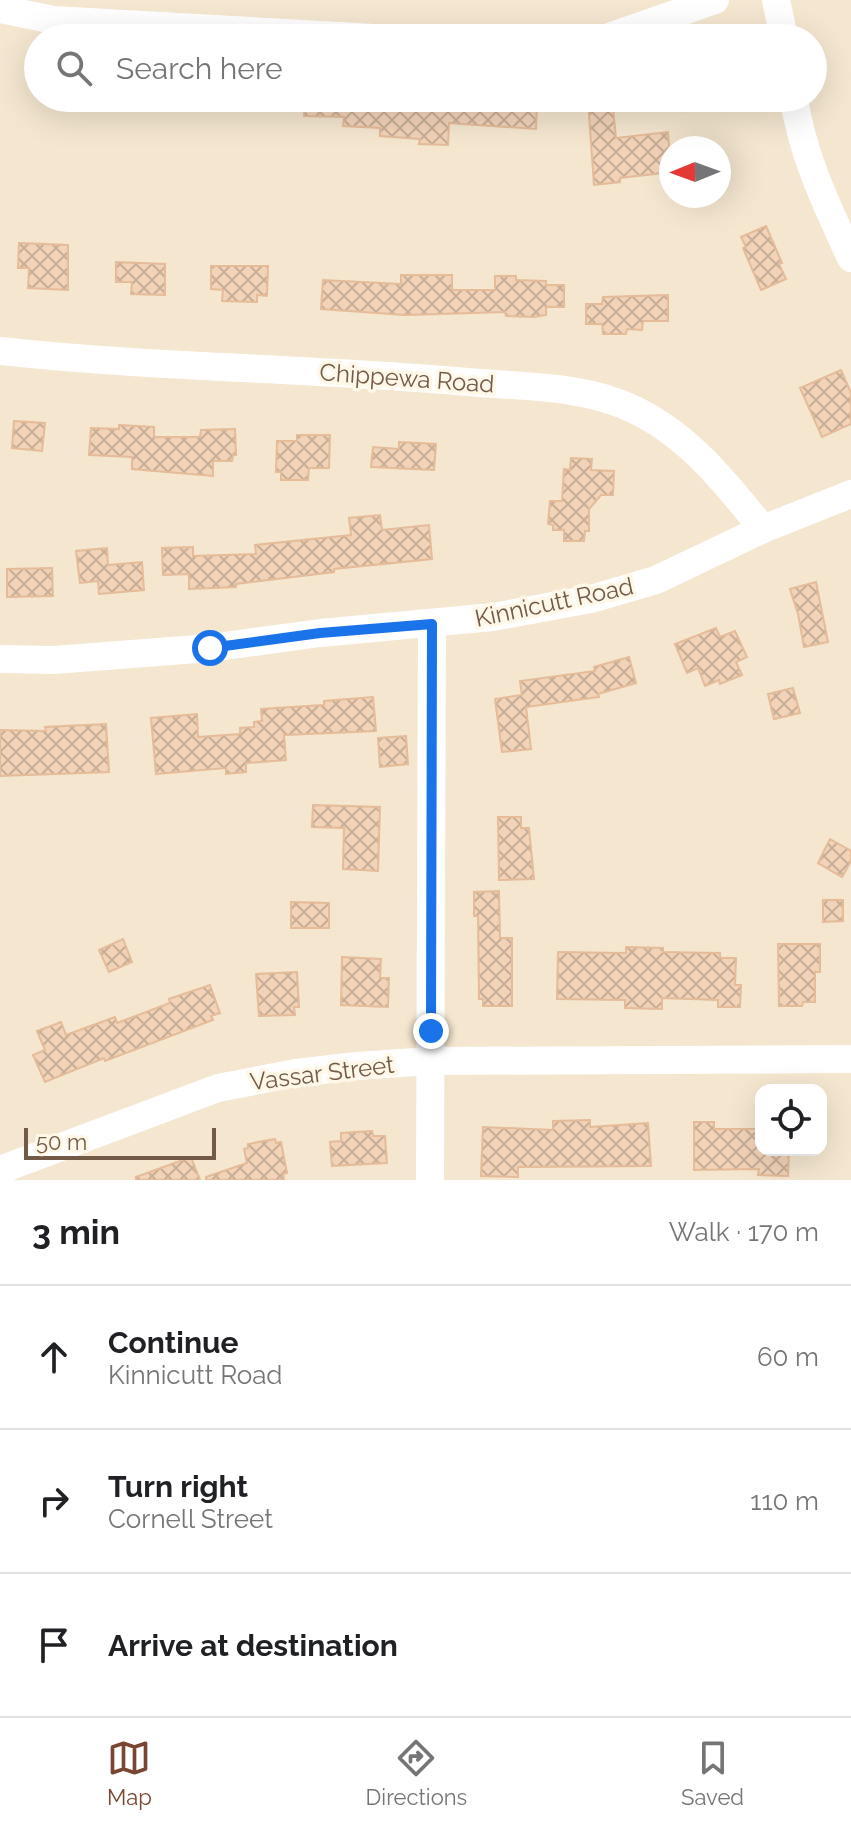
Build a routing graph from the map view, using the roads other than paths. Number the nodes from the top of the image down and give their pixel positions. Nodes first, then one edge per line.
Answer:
1 (715, 0) edge
2 (776, 0) edge
3 (0, 9) edge
4 (125, 24) edge
5 (646, 24) edge
6 (781, 24) edge
7 (796, 112) edge
8 (851, 258) edge
9 (0, 351) edge
10 (851, 494) edge
11 (763, 529) junction
12 (432, 624) junction
13 (0, 659) edge
14 (851, 1059) edge
15 (431, 1061) junction
16 (0, 1170) edge
17 (430, 1180) edge

1 - 5 street
2 - 6 street
3 - 4 street
7 - 8 street
9 - 11 street, Chippewa Road
10 - 11 street, Kinnicutt Road
11 - 12 street, Kinnicutt Road
12 - 13 street, Kinnicutt Road
12 - 15 street
14 - 15 street, Vassar Street
15 - 16 street, Vassar Street
15 - 17 street

